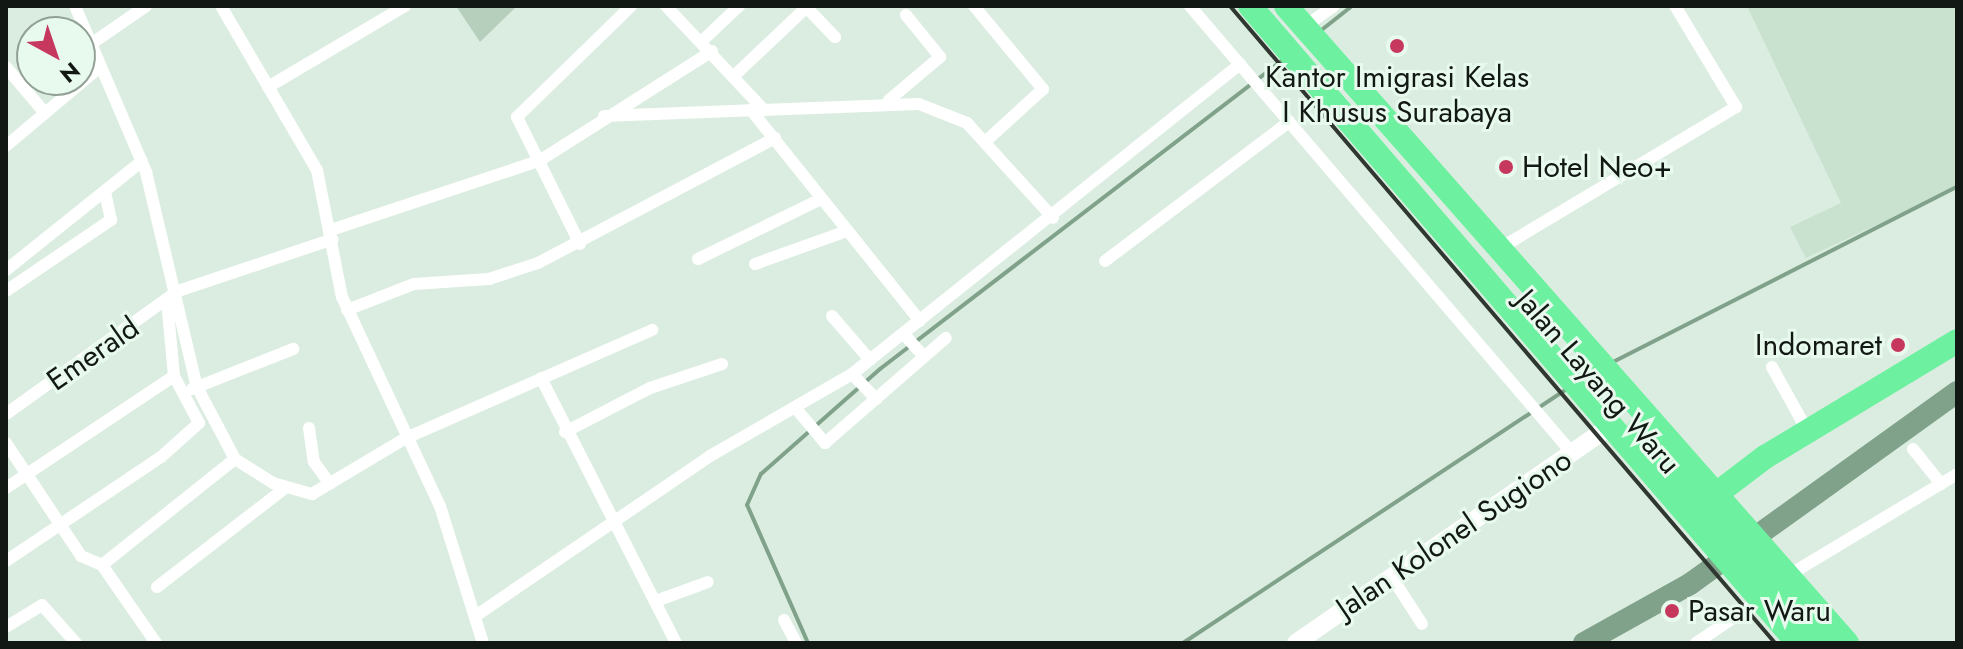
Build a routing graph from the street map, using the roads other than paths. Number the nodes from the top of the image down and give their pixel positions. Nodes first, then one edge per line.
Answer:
1 (146, 6) edge
2 (221, 6) edge
3 (405, 6) edge
4 (631, 6) edge
5 (666, 6) edge
6 (739, 6) edge
7 (974, 6) edge
8 (1190, 6) edge
9 (1252, 6) edge
10 (1279, 6) edge
11 (1286, 6) edge
12 (1334, 6) edge
13 (1675, 6) edge
14 (807, 7) edge
15 (906, 15) dead end
16 (835, 37) dead end
17 (1300, 40) junction
18 (96, 41) edge
19 (702, 41) junction
20 (712, 51) junction
21 (96, 55) edge
22 (101, 66) junction
23 (6, 67) edge
24 (1244, 68) junction
25 (736, 74) junction
26 (268, 87) junction
27 (889, 100) junction
28 (757, 110) junction
29 (45, 113) junction
30 (604, 116) junction
31 (1289, 122) junction
32 (775, 138) junction
33 (986, 141) junction
34 (6, 146) edge
35 (142, 161) junction
36 (539, 161) junction
37 (105, 192) junction
38 (819, 200) junction
39 (1053, 218) junction
40 (844, 232) junction
41 (332, 235) junction
42 (580, 244) junction
43 (1502, 247) junction
44 (23, 258) junction
45 (698, 259) dead end
46 (1105, 261) dead end
47 (755, 264) dead end
48 (6, 270) edge
49 (33, 274) junction
50 (6, 291) edge
51 (178, 291) junction
52 (167, 300) junction
53 (347, 310) junction
54 (832, 316) dead end
55 (920, 321) junction
56 (652, 330) dead end
57 (946, 338) dead end
58 (1957, 341) edge
59 (914, 346) junction
60 (293, 349) dead end
61 (189, 356) junction
62 (870, 360) junction
63 (172, 362) junction
64 (722, 364) dead end
65 (1772, 367) dead end
66 (174, 376) junction
67 (541, 378) junction
68 (864, 386) junction
69 (197, 387) junction
70 (181, 393) junction
71 (798, 411) junction
72 (6, 414) edge
73 (1613, 424) junction
74 (309, 428) dead end
75 (565, 432) junction
76 (1808, 432) junction
77 (406, 438) junction
78 (6, 443) edge
79 (1913, 449) dead end
80 (1572, 453) junction
81 (1685, 456) junction
82 (1765, 457) junction
83 (235, 459) junction
84 (1957, 474) edge
85 (24, 475) junction
86 (330, 484) junction
87 (1941, 484) junction
88 (6, 488) edge
89 (285, 488) junction
90 (1734, 512) junction
91 (612, 524) junction
92 (60, 525) junction
93 (1703, 531) junction
94 (6, 561) edge
95 (102, 565) junction
96 (1789, 575) junction
97 (1391, 576) junction
98 (708, 582) dead end
99 (157, 587) dead end
100 (1760, 600) junction
101 (656, 601) junction
102 (477, 615) junction
103 (784, 620) dead end
104 (1422, 624) dead end
105 (6, 627) edge
106 (1712, 639) edge
107 (76, 643) edge
108 (156, 643) edge
109 (483, 643) edge
110 (676, 643) edge
111 (796, 643) edge
112 (1296, 643) edge
113 (1696, 643) edge
114 (1798, 643) edge
115 (1822, 643) edge
116 (1847, 643) edge

1 - 18 street
2 - 26 street
3 - 26 street
4 - 36 street
5 - 19 street
6 - 19 street
7 - 33 street
8 - 24 street
9 - 17 highway
10 - 17 highway, Jalan Layang Waru
11 - 17 highway
12 - 17 street
13 - 43 street
14 - 16 street
14 - 25 street
15 - 27 street
17 - 43 highway
17 - 73 highway
17 - 115 highway, Jalan Layang Waru
19 - 20 street
20 - 25 street
20 - 30 street
21 - 22 street
22 - 29 street
22 - 35 street
23 - 29 street
24 - 31 street
24 - 39 street
25 - 28 street
26 - 41 street
27 - 28 street
27 - 33 street
28 - 30 street
28 - 32 street
29 - 34 street
30 - 36 street
31 - 46 street
31 - 80 street
32 - 38 street
32 - 42 street
33 - 39 street
35 - 37 street
35 - 51 street
36 - 41 street
36 - 42 street
37 - 44 street
37 - 49 street
38 - 40 street
38 - 45 street
39 - 55 street
40 - 47 street
40 - 55 street
41 - 51 street
41 - 53 street
42 - 53 street
43 - 81 highway
44 - 48 street
44 - 49 street
49 - 50 street
51 - 52 street, Emerald
51 - 61 street
52 - 63 street
52 - 72 street, Emerald
53 - 77 street
54 - 62 street
55 - 59 street
56 - 67 street
57 - 59 street
58 - 76 highway
59 - 62 street
59 - 68 street
60 - 69 street
61 - 63 street
61 - 69 street
62 - 68 street
63 - 66 street
64 - 75 street
65 - 76 street
66 - 70 street
66 - 85 street
67 - 75 street
67 - 77 street
68 - 71 street
68 - 71 street
69 - 70 street
69 - 83 street
70 - 92 street
71 - 91 street
73 - 80 street, Jalan Kolonel Sugiono
73 - 93 highway
74 - 86 street
75 - 91 street
76 - 82 highway
77 - 86 street
77 - 102 street
78 - 85 street
79 - 87 street
80 - 97 street, Jalan Kolonel Sugiono
81 - 82 highway
81 - 90 highway
82 - 90 highway
82 - 90 highway
83 - 89 street
83 - 95 street
84 - 87 street
85 - 88 street
85 - 92 street
86 - 89 street
87 - 96 street
89 - 99 street
90 - 93 highway
90 - 96 highway
91 - 101 street
91 - 102 street
92 - 94 street
92 - 95 street
93 - 100 highway
95 - 108 street
96 - 116 highway
97 - 104 street
97 - 112 street, Jalan Kolonel Sugiono
98 - 101 street
100 - 106 street
100 - 114 highway
101 - 110 street
102 - 109 street
103 - 111 street
105 - 107 street
106 - 113 street

